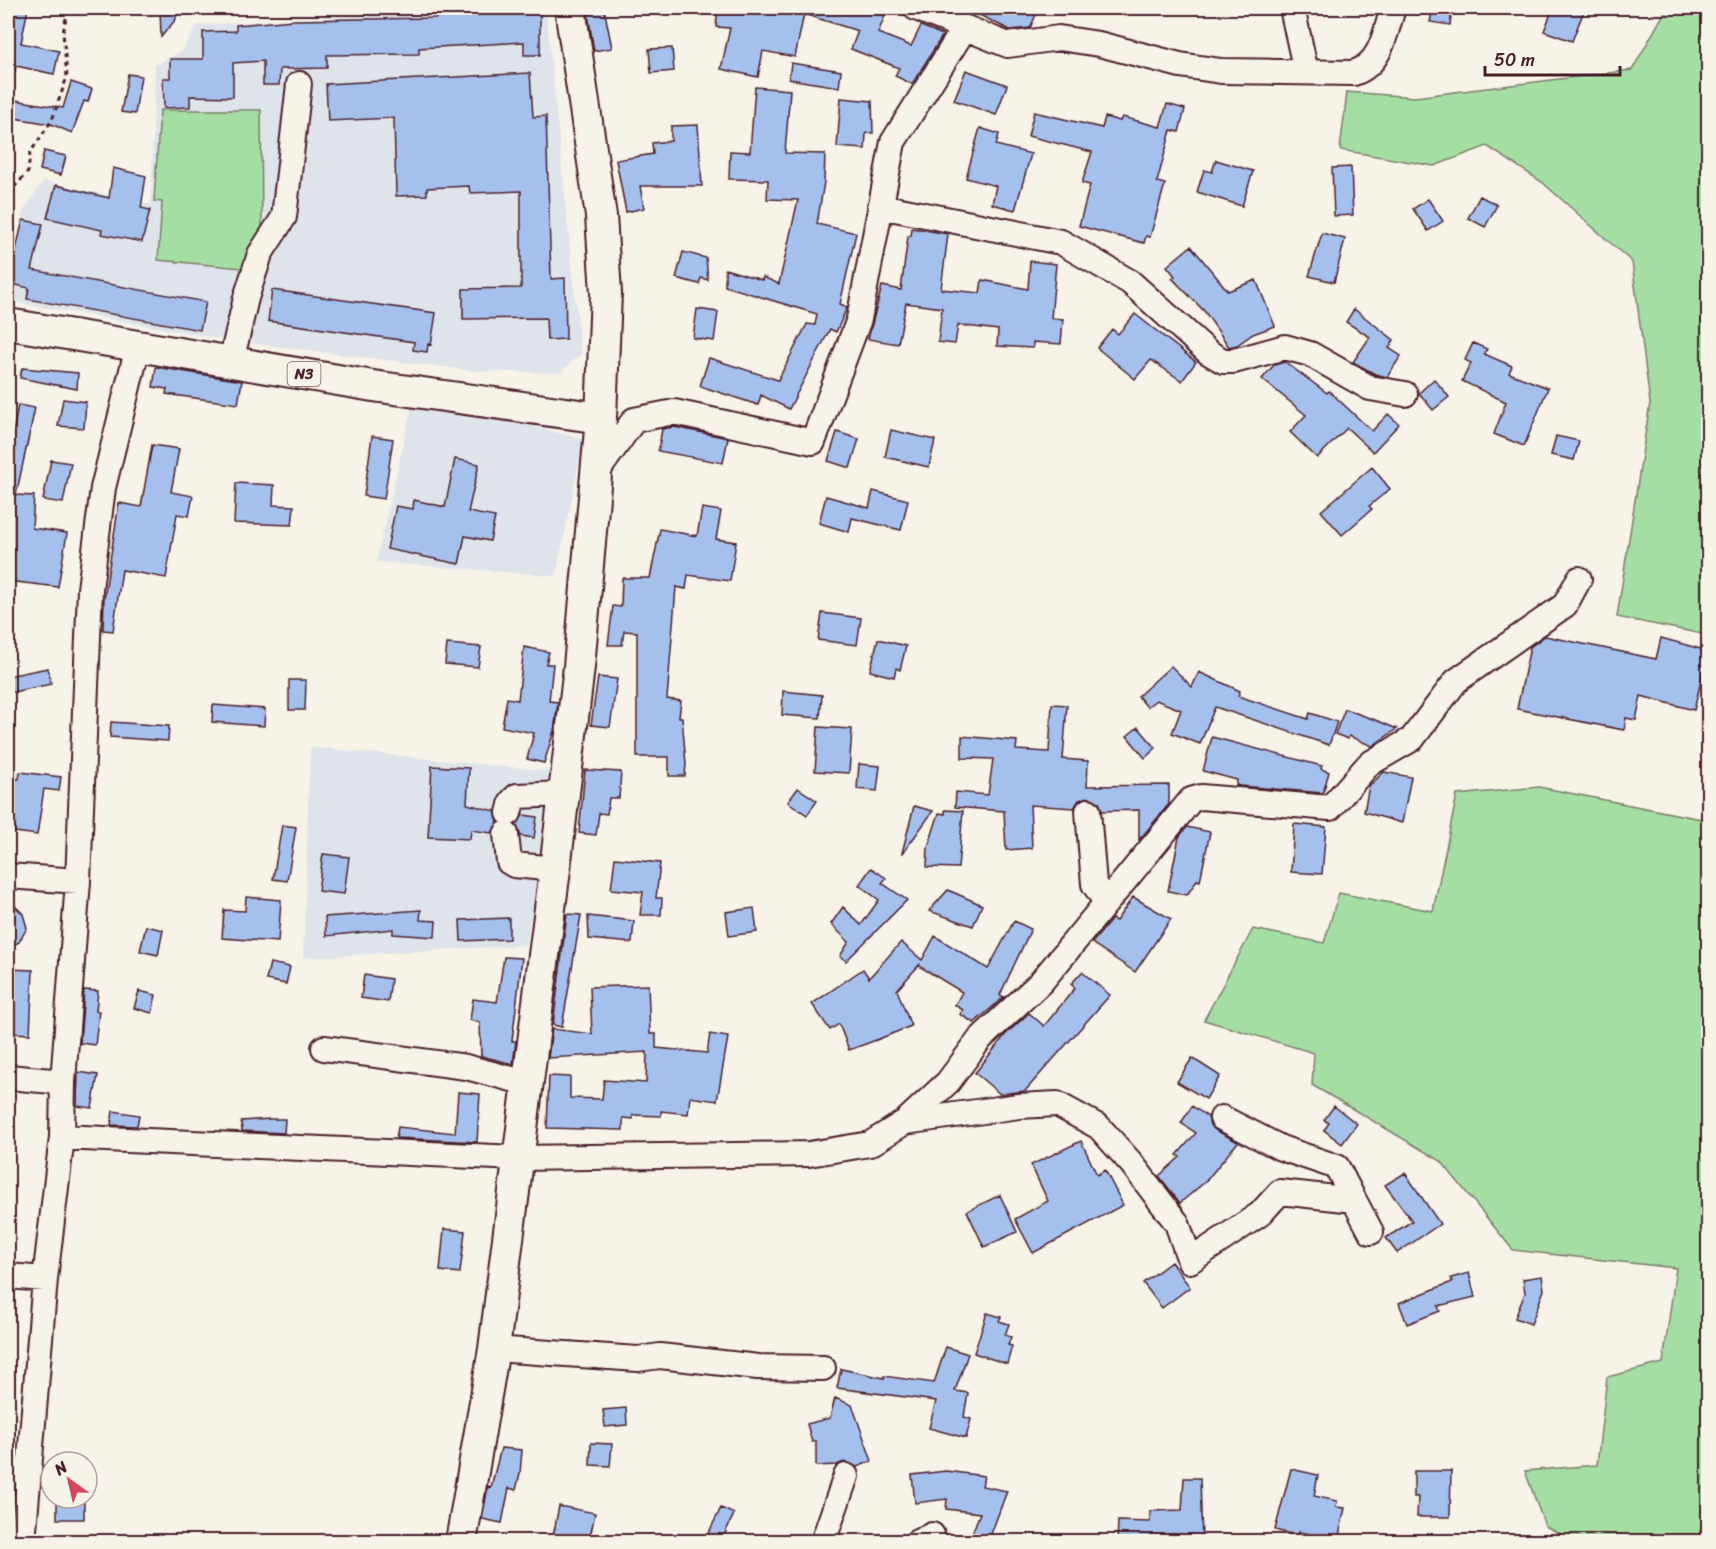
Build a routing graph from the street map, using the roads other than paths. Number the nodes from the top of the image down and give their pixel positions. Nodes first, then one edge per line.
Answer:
1 (570, 8) edge
2 (916, 8) edge
3 (1292, 8) edge
4 (1393, 8) edge
5 (964, 29) junction
6 (1306, 72) junction
7 (299, 84) dead end
8 (880, 206) junction
9 (8, 324) edge
10 (138, 346) junction
11 (231, 362) junction
12 (1405, 394) dead end
13 (601, 418) junction
14 (597, 472) junction
15 (1579, 579) dead end
16 (564, 794) junction
17 (1088, 811) dead end
18 (555, 869) junction
19 (8, 876) edge
20 (78, 881) junction
21 (1106, 902) junction
22 (324, 1048) dead end
23 (8, 1077) edge
24 (63, 1082) junction
25 (527, 1083) junction
26 (1222, 1118) dead end
27 (905, 1122) junction
28 (62, 1137) junction
29 (518, 1158) junction
30 (1354, 1200) junction
31 (1371, 1232) dead end
32 (8, 1276) edge
33 (45, 1279) junction
34 (494, 1349) junction
35 (823, 1368) dead end
36 (18, 1471) edge
37 (846, 1476) dead end
38 (23, 1542) edge
39 (461, 1542) edge
40 (823, 1542) edge

1 - 13 main road
2 - 5 street
3 - 6 street
4 - 6 street
5 - 6 street
5 - 8 street
7 - 11 street
8 - 12 street
8 - 14 street
9 - 10 main road, N3
10 - 11 main road, N3
10 - 20 street
11 - 13 main road, N3
13 - 14 main road
14 - 16 main road
15 - 21 street
16 - 18 main road
16 - 18 street
17 - 21 street
18 - 25 main road
19 - 20 street
20 - 24 street
21 - 27 street
22 - 25 street
23 - 24 street
24 - 28 street
25 - 29 main road
26 - 30 street
27 - 29 street
27 - 30 street
28 - 29 street
28 - 33 street
29 - 34 main road
30 - 31 street
32 - 33 street
33 - 36 street
34 - 35 street
34 - 39 main road
36 - 38 street
37 - 40 street

